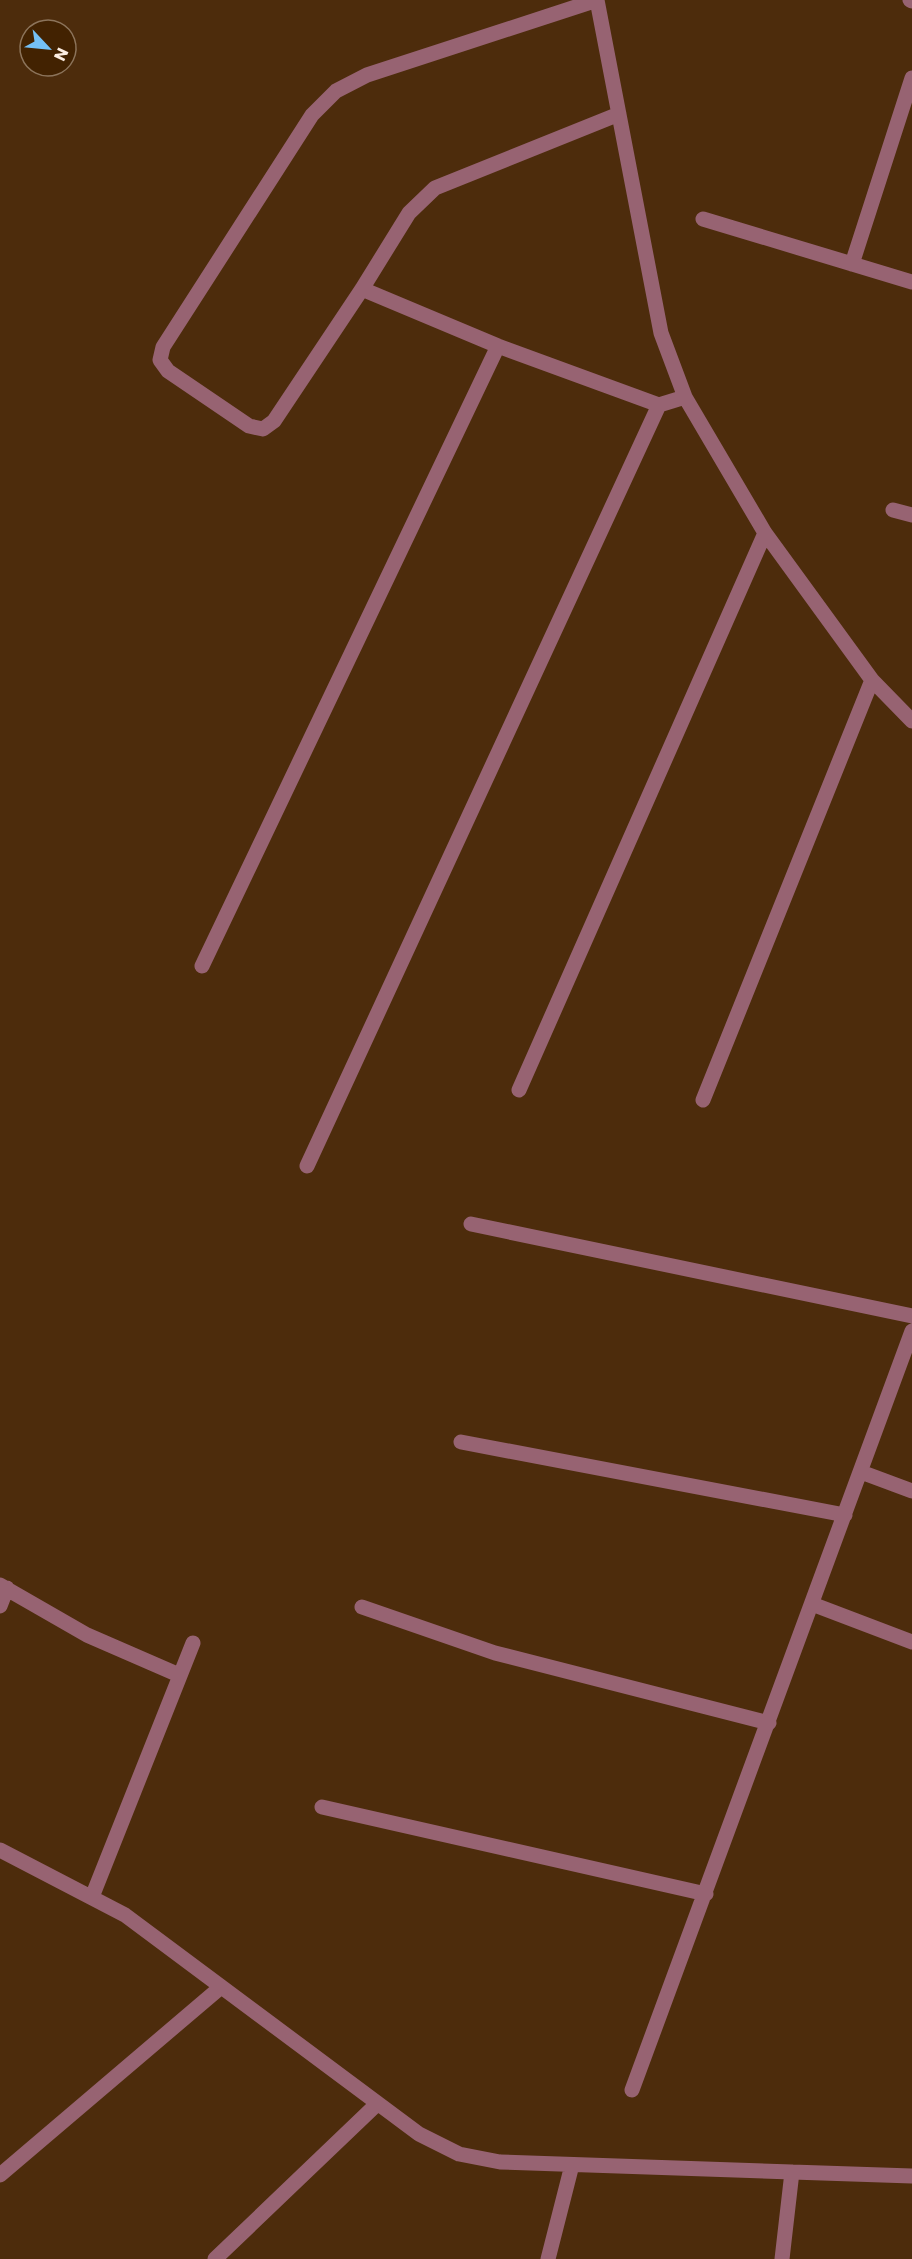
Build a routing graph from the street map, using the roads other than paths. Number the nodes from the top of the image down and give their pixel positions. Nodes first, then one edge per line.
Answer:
1 (597, 0) edge
2 (912, 78) edge
3 (619, 114) junction
4 (703, 219) dead end
5 (852, 264) junction
6 (912, 282) edge
7 (362, 289) junction
8 (498, 346) junction
9 (685, 397) junction
10 (659, 405) junction
11 (893, 510) dead end
12 (912, 515) edge
13 (765, 533) junction
14 (872, 680) junction
15 (912, 721) edge
16 (202, 966) dead end
17 (519, 1090) dead end
18 (703, 1101) dead end
19 (307, 1166) dead end
20 (471, 1224) dead end
21 (912, 1316) edge
22 (912, 1331) edge
23 (460, 1442) dead end
24 (861, 1472) junction
25 (912, 1491) edge
26 (845, 1515) junction
27 (4, 1587) edge
28 (812, 1604) junction
29 (0, 1606) edge
30 (362, 1607) dead end
31 (912, 1642) edge
32 (193, 1643) dead end
33 (179, 1675) junction
34 (769, 1723) junction
35 (322, 1807) dead end
36 (0, 1850) edge
37 (706, 1894) junction
38 (92, 1897) junction
39 (221, 1987) junction
40 (632, 2090) dead end
41 (377, 2104) junction
42 (572, 2165) junction
43 (792, 2172) junction
44 (0, 2175) edge
45 (912, 2176) edge
46 (215, 2259) edge
47 (548, 2259) edge
48 (782, 2259) edge

1 - 3 street
1 - 7 street
2 - 5 street
3 - 7 street
3 - 9 street
4 - 5 street
5 - 6 street
7 - 8 street
8 - 10 street
8 - 16 street
9 - 10 street
9 - 13 street
10 - 19 street
11 - 12 street
13 - 14 street
13 - 17 street
14 - 15 street
14 - 18 street
20 - 21 street
22 - 24 street
23 - 26 street
24 - 25 street
24 - 26 street
26 - 28 street
27 - 29 street
27 - 33 street
28 - 31 street
28 - 34 street
30 - 34 street
32 - 33 street
33 - 38 street
34 - 37 street
35 - 37 street
36 - 38 street
37 - 40 street
38 - 39 street
39 - 41 street
39 - 44 street
41 - 42 street
41 - 46 street
42 - 43 street
42 - 47 street
43 - 45 street
43 - 48 street

